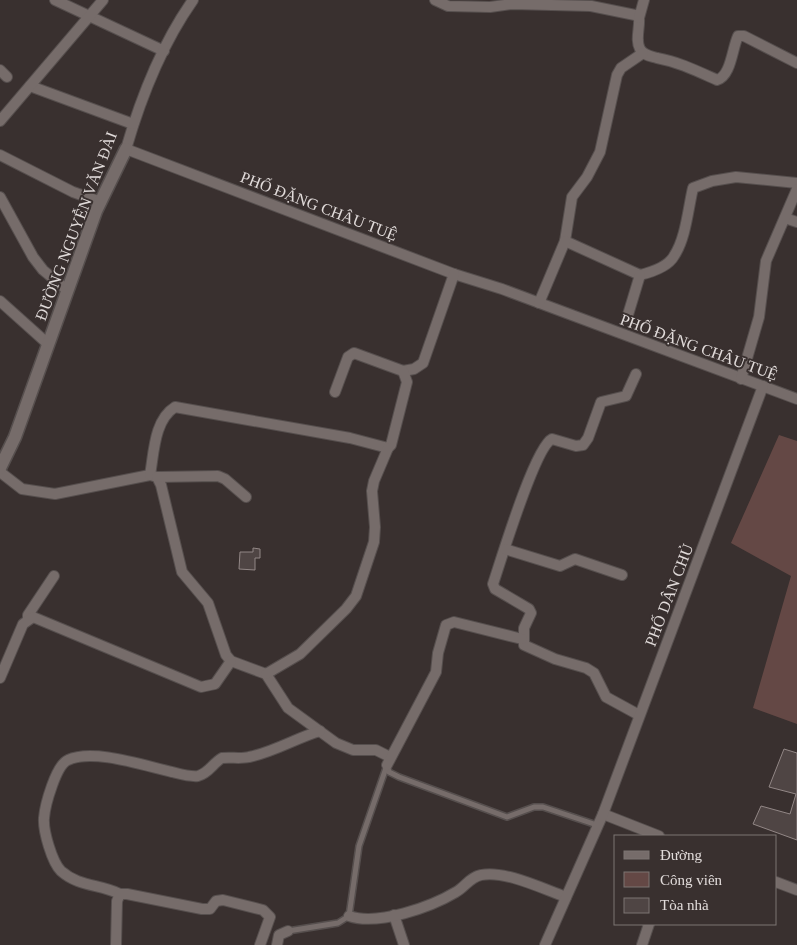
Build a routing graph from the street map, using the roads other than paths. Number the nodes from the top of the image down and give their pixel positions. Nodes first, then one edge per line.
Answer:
1 (55, 0) edge
2 (103, 0) edge
3 (194, 0) edge
4 (435, 0) edge
5 (644, 0) edge
6 (88, 16) junction
7 (639, 18) junction
8 (164, 51) junction
9 (643, 53) junction
10 (797, 62) edge
11 (30, 86) junction
12 (0, 121) edge
13 (133, 124) junction
14 (126, 149) junction
15 (0, 155) edge
16 (797, 183) edge
17 (797, 189) edge
18 (0, 197) edge
19 (101, 202) junction
20 (785, 218) junction
21 (797, 222) edge
22 (565, 241) junction
23 (454, 274) junction
24 (640, 275) junction
25 (67, 290) junction
26 (0, 301) edge
27 (537, 302) junction
28 (627, 318) dead end
29 (48, 344) junction
30 (403, 371) junction
31 (636, 374) dead end
32 (741, 379) junction
33 (763, 386) junction
34 (335, 392) dead end
35 (797, 399) edge
36 (388, 448) junction
37 (0, 470) edge
38 (154, 476) junction
39 (246, 497) dead end
40 (505, 549) junction
41 (622, 575) dead end
42 (54, 576) dead end
43 (28, 620) junction
44 (522, 639) junction
45 (231, 661) junction
46 (266, 674) junction
47 (0, 678) edge
48 (639, 715) junction
49 (320, 731) junction
50 (388, 761) junction
51 (603, 814) junction
52 (597, 825) junction
53 (656, 835) edge
54 (777, 882) edge
55 (797, 890) edge
56 (120, 894) junction
57 (566, 897) junction
58 (394, 915) junction
59 (349, 916) junction
60 (649, 925) edge
61 (288, 931) joint
62 (116, 945) edge
63 (260, 945) edge
64 (277, 945) edge
65 (404, 945) edge
66 (545, 945) edge
67 (642, 945) edge

1 - 6 street
2 - 6 street
3 - 8 street, ĐƯỜNG NGUYỄN VĂN ĐÀI
4 - 7 street
5 - 7 street
6 - 8 street
6 - 11 street
7 - 9 street
8 - 13 street, ĐƯỜNG NGUYỄN VĂN ĐÀI
9 - 10 street
9 - 22 street
11 - 12 street
11 - 13 street
13 - 14 street, ĐƯỜNG NGUYỄN VĂN ĐÀI
14 - 19 street, ĐƯỜNG NGUYỄN VĂN ĐÀI
14 - 23 street, PHỐ ĐẶNG CHÂU TUỆ
15 - 19 street
16 - 24 street
17 - 20 street
18 - 25 street
19 - 25 street, ĐƯỜNG NGUYỄN VĂN ĐÀI
20 - 21 street
20 - 32 street
22 - 24 street
22 - 27 street
23 - 27 street, PHỐ ĐẶNG CHÂU TUỆ
23 - 30 street
24 - 28 street
25 - 29 street, ĐƯỜNG NGUYỄN VĂN ĐÀI
26 - 29 street
27 - 32 street, PHỐ ĐẶNG CHÂU TUỆ
29 - 37 street, ĐƯỜNG NGUYỄN VĂN ĐÀI
30 - 34 street
30 - 36 street
31 - 40 street
32 - 33 street, PHỐ ĐẶNG CHÂU TUỆ
33 - 35 street, PHỐ ĐẶNG CHÂU TUỆ
33 - 48 street, PHỐ DÂN CHỦ
36 - 38 street
36 - 46 street
37 - 38 street
38 - 39 street
38 - 45 street
40 - 41 street
40 - 44 street
42 - 43 street
43 - 45 street
43 - 47 street
44 - 48 street
44 - 50 street
45 - 46 street
46 - 49 street
48 - 51 street, PHỐ DÂN CHỦ
49 - 50 street
49 - 56 street
50 - 52 lane
50 - 59 lane
51 - 52 street, PHỐ DÂN CHỦ
51 - 53 street
52 - 57 street, PHỐ DÂN CHỦ
54 - 55 street
56 - 62 street
56 - 63 street
57 - 58 street
57 - 66 street, PHỐ DÂN CHỦ
58 - 59 street
58 - 65 street
59 - 61 lane
60 - 67 street
61 - 64 street

